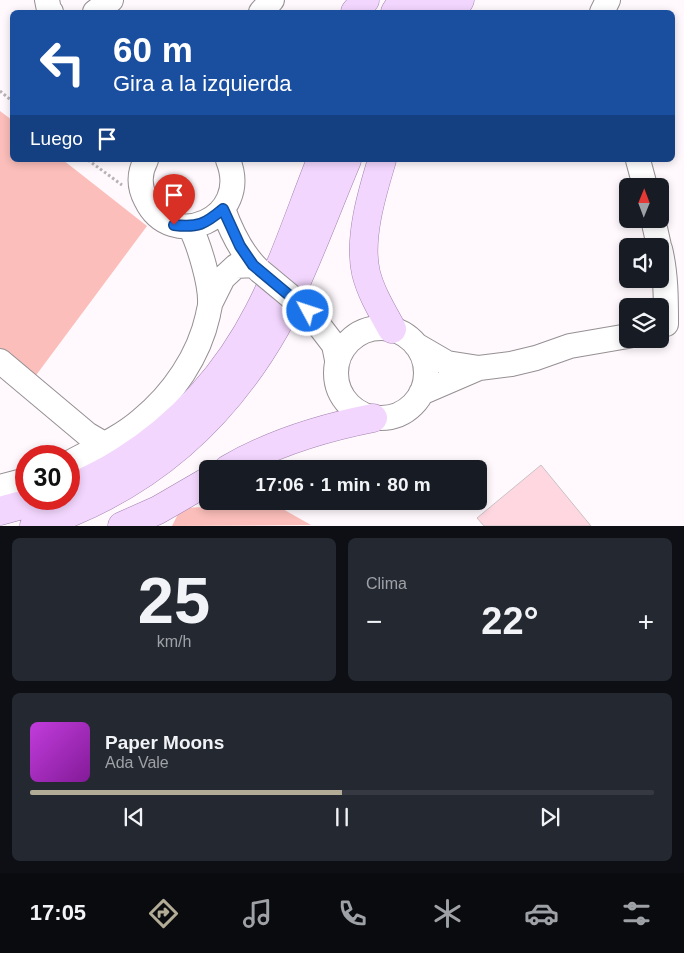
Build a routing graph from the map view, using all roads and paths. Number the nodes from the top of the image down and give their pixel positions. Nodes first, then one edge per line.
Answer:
1 (111, 0) edge
2 (272, 0) edge
3 (366, 0) edge
4 (98, 10) edge
5 (263, 10) edge
6 (357, 10) edge
7 (0, 91) edge
8 (10, 99) edge
9 (91, 162) edge
10 (145, 162) edge
11 (229, 162) edge
12 (320, 162) edge
13 (345, 162) edge
14 (381, 162) edge
15 (639, 162) edge
16 (643, 178) edge
17 (142, 193) junction
18 (223, 209) junction
19 (190, 227) junction
20 (257, 268) junction
21 (665, 288) edge
22 (210, 304) junction
23 (305, 308) junction
24 (670, 324) edge
25 (392, 329) junction
26 (362, 332) junction
27 (619, 338) edge
28 (416, 345) junction
29 (337, 360) junction
30 (0, 361) edge
31 (479, 368) junction
32 (421, 393) junction
33 (373, 418) junction
34 (104, 444) junction
35 (80, 457) edge
36 (245, 460) edge
37 (15, 483) edge
38 (80, 484) edge
39 (199, 486) edge
40 (0, 487) edge
41 (15, 507) edge
42 (0, 511) edge
43 (34, 526) edge
44 (122, 526) edge

1 - 4 street
2 - 5 street
3 - 6 main road
7 - 8 path
9 - 17 path
10 - 17 street
11 - 18 street
12 - 38 main road
13 - 43 main road
14 - 25 main road
15 - 16 street
17 - 19 street
18 - 19 street
18 - 20 street
19 - 22 street
20 - 22 street
20 - 23 street, bridge
21 - 24 street
22 - 34 street
23 - 26 street
23 - 29 street
25 - 26 street
25 - 28 street
26 - 29 street
27 - 31 street
28 - 31 street
28 - 32 street
29 - 33 street
30 - 34 street
31 - 32 street
32 - 33 street
33 - 36 main road
34 - 35 street
37 - 40 street
39 - 44 main road
41 - 42 main road

